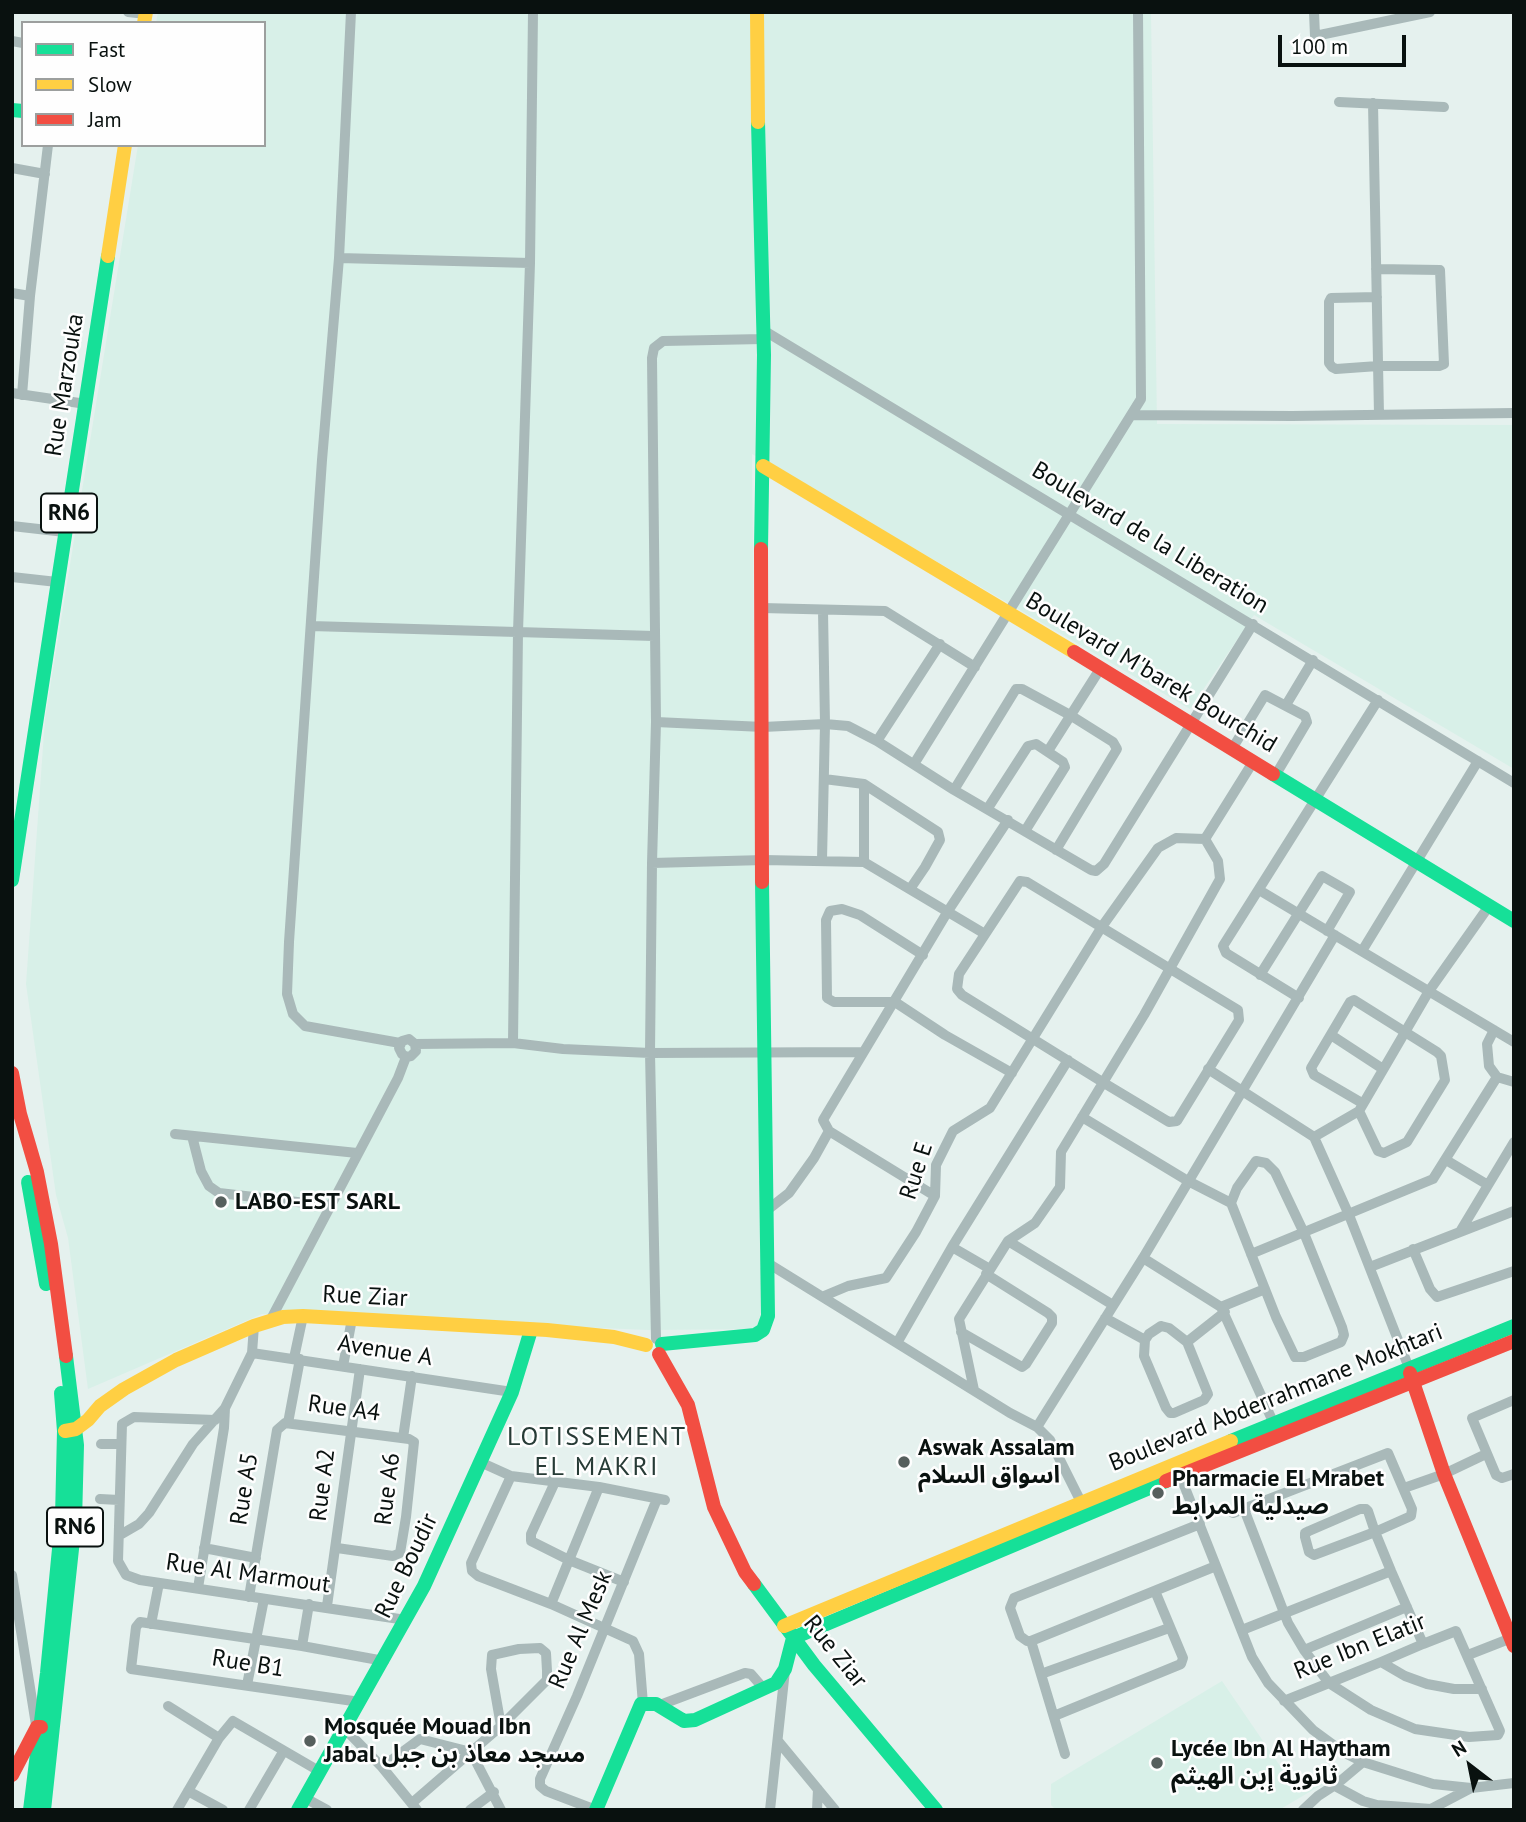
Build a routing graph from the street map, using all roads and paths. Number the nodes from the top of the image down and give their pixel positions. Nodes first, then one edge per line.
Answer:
1 (128, 12) edge
2 (351, 12) edge
3 (533, 12) edge
4 (757, 12) edge
5 (1138, 12) edge
6 (1314, 12) edge
7 (1424, 13) edge
8 (145, 17) edge
9 (1339, 102) dead end
10 (1373, 103) junction
11 (1444, 107) dead end
12 (48, 147) edge
13 (125, 147) edge
14 (12, 168) edge
15 (45, 174) junction
16 (339, 258) junction
17 (530, 263) junction
18 (1376, 269) junction
19 (12, 293) edge
20 (30, 296) junction
21 (1377, 297) junction
22 (763, 335) junction
23 (1378, 366) junction
24 (17, 394) edge
25 (86, 404) junction
26 (1514, 413) edge
27 (1132, 415) junction
28 (1379, 415) junction
29 (763, 467) junction
30 (1069, 515) junction
31 (12, 526) edge
32 (65, 532) junction
33 (12, 577) edge
34 (57, 582) junction
35 (762, 608) junction
36 (823, 611) junction
37 (1010, 613) junction
38 (1253, 624) junction
39 (311, 626) junction
40 (517, 632) junction
41 (654, 636) junction
42 (940, 644) junction
43 (1313, 660) junction
44 (975, 667) junction
45 (1100, 669) junction
46 (1378, 700) junction
47 (1286, 705) junction
48 (1070, 715) junction
49 (656, 722) junction
50 (825, 724) junction
51 (1192, 724) junction
52 (763, 727) junction
53 (877, 741) junction
54 (1232, 749) junction
55 (1048, 751) junction
56 (1478, 761) junction
57 (1253, 762) junction
58 (914, 764) junction
59 (1275, 776) junction
60 (824, 779) junction
61 (1514, 783) edge
62 (864, 784) junction
63 (954, 790) junction
64 (1316, 800) junction
65 (988, 808) junction
66 (1008, 820) junction
67 (1025, 831) junction
68 (1205, 839) junction
69 (1056, 850) junction
70 (764, 860) junction
71 (822, 860) junction
72 (864, 862) junction
73 (652, 863) junction
74 (1418, 863) junction
75 (13, 873) edge
76 (910, 889) junction
77 (1259, 890) junction
78 (1489, 906) junction
79 (948, 912) junction
80 (1298, 913) junction
81 (1514, 921) edge
82 (1101, 928) junction
83 (1331, 933) junction
84 (985, 934) junction
85 (1362, 951) junction
86 (923, 955) junction
87 (1170, 968) junction
88 (1260, 975) junction
89 (1429, 991) junction
90 (1298, 998) junction
91 (895, 1002) junction
92 (1494, 1030) junction
93 (1405, 1032) junction
94 (1331, 1035) junction
95 (1032, 1039) junction
96 (1514, 1042) edge
97 (401, 1043) junction
98 (513, 1043) junction
99 (415, 1044) junction
100 (764, 1052) junction
101 (863, 1052) junction
102 (650, 1054) junction
103 (406, 1056) junction
104 (1068, 1060) junction
105 (1209, 1069) junction
106 (1383, 1069) junction
107 (12, 1073) edge
108 (1012, 1073) junction
109 (1497, 1077) junction
110 (1514, 1082) edge
111 (1104, 1083) junction
112 (1243, 1090) junction
113 (1361, 1107) junction
114 (19, 1114) junction
115 (1082, 1117) junction
116 (829, 1132) junction
117 (175, 1135) dead end
118 (192, 1136) junction
119 (1314, 1137) junction
120 (1514, 1142) edge
121 (357, 1153) junction
122 (1446, 1160) junction
123 (1188, 1181) junction
124 (1488, 1185) junction
125 (934, 1196) junction
126 (1231, 1203) junction
127 (332, 1206) junction
128 (766, 1211) junction
129 (1514, 1211) edge
130 (1349, 1215) junction
131 (1461, 1230) junction
132 (1304, 1233) junction
133 (1008, 1241) junction
134 (45, 1244) junction
135 (952, 1247) junction
136 (1413, 1249) junction
137 (1251, 1254) junction
138 (1143, 1258) junction
139 (766, 1262) junction
140 (1370, 1267) junction
141 (988, 1271) junction
142 (1514, 1271) edge
143 (1265, 1289) junction
144 (824, 1296) junction
145 (1112, 1304) junction
146 (1223, 1310) junction
147 (303, 1316) junction
148 (1105, 1318) junction
149 (271, 1319) junction
150 (352, 1319) junction
151 (254, 1326) junction
152 (1514, 1326) edge
153 (531, 1330) junction
154 (961, 1332) junction
155 (1145, 1340) junction
156 (1514, 1341) edge
157 (1187, 1342) junction
158 (897, 1343) junction
159 (656, 1346) junction
160 (252, 1353) junction
161 (297, 1359) junction
162 (344, 1366) junction
163 (360, 1369) junction
164 (412, 1376) junction
165 (1410, 1376) junction
166 (974, 1390) junction
167 (512, 1392) junction
168 (1514, 1399) edge
169 (68, 1406) junction
170 (100, 1406) junction
171 (225, 1408) junction
172 (215, 1420) junction
173 (288, 1423) junction
174 (1274, 1424) junction
175 (1037, 1427) junction
176 (70, 1430) junction
177 (277, 1430) joint
178 (352, 1430) junction
179 (406, 1438) junction
180 (101, 1444) dead end
181 (121, 1444) junction
182 (1486, 1454) junction
183 (481, 1462) junction
184 (1178, 1470) junction
185 (1444, 1474) junction
186 (1514, 1474) edge
187 (511, 1476) junction
188 (555, 1482) junction
189 (599, 1487) junction
190 (1404, 1488) junction
191 (100, 1499) dead end
192 (119, 1500) junction
193 (1081, 1502) junction
194 (1200, 1524) junction
195 (1375, 1532) junction
196 (120, 1535) junction
197 (204, 1548) junction
198 (337, 1548) junction
199 (973, 1555) junction
200 (256, 1558) junction
201 (569, 1560) junction
202 (1216, 1566) junction
203 (1391, 1571) junction
204 (12, 1575) edge
205 (624, 1582) junction
206 (159, 1583) junction
207 (198, 1588) junction
208 (1155, 1591) junction
209 (249, 1597) junction
210 (264, 1599) junction
211 (309, 1604) junction
212 (551, 1604) junction
213 (327, 1606) junction
214 (1407, 1607) junction
215 (1284, 1614) junction
216 (407, 1620) junction
217 (151, 1624) junction
218 (605, 1628) junction
219 (1169, 1628) junction
220 (1242, 1630) junction
221 (789, 1632) junction
222 (17, 1636) edge
223 (256, 1640) junction
224 (1031, 1641) junction
225 (1513, 1641) edge
226 (1423, 1644) junction
227 (302, 1646) junction
228 (1304, 1650) junction
229 (1468, 1655) junction
230 (384, 1661) junction
231 (1381, 1662) junction
232 (785, 1669) junction
233 (1041, 1674) junction
234 (1329, 1683) junction
235 (247, 1685) junction
236 (764, 1689) junction
237 (1482, 1689) junction
238 (1284, 1701) junction
239 (360, 1702) junction
240 (643, 1704) junction
241 (660, 1705) junction
242 (168, 1706) dead end
243 (1054, 1716) junction
244 (501, 1726) junction
245 (43, 1727) junction
246 (344, 1728) junction
247 (219, 1738) junction
248 (778, 1741) junction
249 (17, 1752) edge
250 (283, 1752) junction
251 (471, 1752) junction
252 (1065, 1754) dead end
253 (1363, 1762) junction
254 (382, 1767) junction
255 (319, 1772) junction
256 (12, 1775) edge
257 (1514, 1783) edge
258 (1339, 1786) junction
259 (1471, 1788) junction
260 (818, 1789) junction
261 (188, 1791) junction
262 (494, 1792) junction
263 (301, 1804) edge
264 (415, 1806) edge
265 (30, 1809) edge
266 (1432, 1809) edge
267 (177, 1810) edge
268 (223, 1810) edge
269 (249, 1810) edge
270 (327, 1810) edge
271 (470, 1810) edge
272 (501, 1810) edge
273 (596, 1810) edge
274 (770, 1810) edge
275 (817, 1810) edge
276 (835, 1810) edge
277 (936, 1810) edge
278 (1303, 1810) edge

1 - 8 street
2 - 16 street
3 - 17 street
4 - 22 main road
5 - 27 street
6 - 7 street
9 - 10 street
10 - 11 street
10 - 18 street
12 - 15 street
13 - 25 main road, Rue Marzouka / RN6
14 - 15 street
15 - 20 street
16 - 17 street
16 - 39 street
17 - 40 street
18 - 21 street
18 - 23 street
19 - 20 street
20 - 24 street
21 - 23 street
21 - 23 street
22 - 29 main road
22 - 30 street, Boulevard de la Liberation
22 - 41 street
23 - 28 street
24 - 25 street
25 - 32 main road, Rue Marzouka / RN6
26 - 28 street
27 - 28 street
27 - 30 street
29 - 35 main road
29 - 37 main road, Boulevard M'barek Bourchid
30 - 37 street
30 - 38 street, Boulevard de la Liberation
31 - 32 street
32 - 34 main road, Rue Marzouka / RN6
33 - 34 street
34 - 75 main road, Rue Marzouka / RN6
35 - 36 street
35 - 52 main road
36 - 42 street
36 - 50 street
37 - 44 street
37 - 45 main road, Boulevard M'barek Bourchid
38 - 43 street, Boulevard de la Liberation
38 - 51 street
39 - 40 street
39 - 97 street
40 - 41 street
40 - 98 street
41 - 49 street
42 - 44 street
42 - 53 street
43 - 46 street, Boulevard de la Liberation
43 - 47 street
44 - 58 street
45 - 48 street
45 - 51 main road, Boulevard M'barek Bourchid
46 - 56 street, Boulevard de la Liberation
46 - 64 street
47 - 54 street
47 - 59 street
48 - 55 street
48 - 63 street
48 - 69 street
49 - 52 street
49 - 73 street
50 - 52 street
50 - 53 street
50 - 60 street
51 - 54 main road, Boulevard M'barek Bourchid
51 - 69 street
52 - 70 main road
53 - 58 street
54 - 57 main road, Boulevard M'barek Bourchid
55 - 65 street
55 - 67 street
56 - 61 street, Boulevard de la Liberation
56 - 74 street
57 - 59 main road, Boulevard M'barek Bourchid
57 - 68 street
58 - 63 street
59 - 64 main road, Boulevard M'barek Bourchid
60 - 62 street
60 - 71 street
62 - 72 street
62 - 76 street
63 - 65 street
64 - 74 main road, Boulevard M'barek Bourchid
64 - 77 street
65 - 66 street
66 - 67 street
66 - 79 street
67 - 69 street
68 - 82 street, Rue E
68 - 87 street
70 - 71 street
70 - 73 street
70 - 100 main road
71 - 72 street
72 - 76 street
73 - 102 street
74 - 78 main road, Boulevard M'barek Bourchid
74 - 85 street
76 - 79 street
77 - 80 street
77 - 88 street
78 - 81 main road, Boulevard M'barek Bourchid
78 - 89 street
79 - 84 street
79 - 86 street
80 - 83 street
80 - 83 street
80 - 88 street
82 - 84 street
82 - 87 street
82 - 95 street, Rue E
83 - 85 street
83 - 90 street
84 - 95 street
85 - 89 street
86 - 91 street
86 - 91 street
87 - 105 street
87 - 111 street
88 - 90 street
89 - 92 street
89 - 93 street
90 - 112 street
91 - 101 street
91 - 108 street
92 - 96 street
92 - 109 street
93 - 94 street
93 - 106 street
93 - 113 street
94 - 106 street
94 - 113 street
95 - 104 street
95 - 108 street, Rue E
97 - 99 street
97 - 103 street
98 - 99 street
98 - 102 street
99 - 103 street
100 - 101 street
100 - 102 street
100 - 128 main road
101 - 116 street
102 - 159 street
103 - 121 street
104 - 111 street
104 - 135 street
105 - 111 street
105 - 112 street
106 - 113 street
107 - 114 main road, RN6
108 - 125 street, Rue E
109 - 110 street
109 - 122 street
111 - 115 street
112 - 119 street
112 - 123 street
113 - 119 street
114 - 134 main road, RN6
114 - 134 main road, RN6
115 - 123 street
115 - 133 street
116 - 125 street
116 - 128 street
117 - 118 street
118 - 121 street
118 - 127 street
119 - 130 street
120 - 124 street
121 - 127 street
122 - 124 street
122 - 130 street
123 - 126 street
123 - 138 street
124 - 131 street
125 - 144 street, Rue E
126 - 132 street
126 - 137 street
127 - 149 street
128 - 139 main road
129 - 131 street
130 - 132 street
130 - 140 street
131 - 136 street
132 - 137 street
132 - 143 street
133 - 141 street
133 - 145 street
134 - 169 main road, RN6
134 - 169 main road, RN6
135 - 141 street
135 - 158 street
136 - 140 street
136 - 142 street
137 - 143 street
138 - 145 street
138 - 146 street
139 - 144 street
139 - 159 main road
140 - 165 street
141 - 154 street
141 - 154 street
143 - 146 street
144 - 158 street
145 - 148 street
146 - 157 street
146 - 174 street
147 - 149 main road, Rue Ziar
147 - 150 main road, Rue Ziar
147 - 161 street
148 - 155 street
148 - 175 street
149 - 151 main road, Rue Ziar
150 - 153 main road, Rue Ziar
150 - 162 street
151 - 160 street
151 - 170 main road, Rue Ziar
152 - 165 main road, Boulevard Abderrahmane Mokhtari
153 - 159 main road, Rue Ziar
153 - 167 main road, Rue Boudir
154 - 166 street
155 - 157 street
155 - 157 street
156 - 165 main road, Boulevard Abderrahmane Mokhtari
158 - 166 street
159 - 221 main road, Rue Ziar
160 - 161 street, Avenue A
160 - 171 street
161 - 162 street, Avenue A
161 - 173 street
162 - 163 street, Avenue A
163 - 164 street, Avenue A
163 - 178 street, Rue A2
164 - 167 street, Avenue A
164 - 179 street, Rue A6
165 - 174 main road, Boulevard Abderrahmane Mokhtari
165 - 184 main road, Boulevard Abderrahmane Mokhtari
165 - 185 main road
166 - 175 street
167 - 183 main road, Rue Boudir
168 - 182 street
169 - 170 main road
169 - 176 main road, RN6
170 - 176 main road, Rue Ziar
171 - 172 street
171 - 197 street
172 - 181 street
172 - 196 street
173 - 177 street, Rue A4
173 - 178 street, Rue A4
174 - 184 main road, Boulevard Abderrahmane Mokhtari
175 - 193 street
176 - 245 main road, RN6
177 - 200 street, Rue A5
178 - 179 street, Rue A4
178 - 198 street, Rue A2
179 - 198 street, Rue A6
180 - 181 street
181 - 192 street, Rue Al Marmout
182 - 185 street
182 - 186 street
183 - 187 street
183 - 216 main road, Rue Boudir
184 - 193 main road, Boulevard Abderrahmane Mokhtari
184 - 194 street
184 - 199 main road, Boulevard Abderrahmane Mokhtari
185 - 190 street
185 - 225 main road
187 - 188 street
187 - 212 street
188 - 189 street
188 - 201 street
189 - 201 street
189 - 205 street, Rue Al Mesk
190 - 195 street
190 - 215 street
191 - 192 street
192 - 196 street, Rue Al Marmout
193 - 199 main road, Boulevard Abderrahmane Mokhtari
194 - 202 street
194 - 224 street
195 - 195 street
195 - 203 street
196 - 206 street, Rue Al Marmout
197 - 200 street
197 - 207 street
198 - 213 street, Rue A2
199 - 221 main road, Boulevard Abderrahmane Mokhtari
200 - 209 street, Rue A5
201 - 205 street
201 - 212 street
202 - 208 street
202 - 220 street
203 - 214 street
203 - 215 street
204 - 222 street
205 - 218 street, Rue Al Mesk
206 - 207 street, Rue Al Marmout
206 - 217 street
207 - 209 street, Rue Al Marmout
208 - 219 street
208 - 224 street
209 - 210 street, Rue Al Marmout
210 - 211 street, Rue Al Marmout
210 - 223 street
211 - 213 street, Rue Al Marmout
211 - 227 street
212 - 218 street
213 - 216 street, Rue Al Marmout
214 - 226 street
214 - 228 street
215 - 220 street
215 - 228 street
216 - 230 main road, Rue Boudir
217 - 223 street
217 - 235 street, Rue B1
218 - 240 street
218 - 273 street, Rue Al Mesk
219 - 233 street
219 - 243 street
220 - 238 street
221 - 232 main road
221 - 277 main road, Rue Ziar
222 - 245 street
223 - 227 street
223 - 235 street
224 - 233 street
225 - 229 street
226 - 229 street, Rue Ibn Elatir
226 - 231 street, Rue Ibn Elatir
227 - 230 street
228 - 234 street
229 - 237 street
230 - 239 main road, Rue Boudir
231 - 234 street, Rue Ibn Elatir
231 - 237 street
232 - 236 main road
232 - 248 street
233 - 243 street
234 - 237 street
234 - 238 street, Rue Ibn Elatir
235 - 239 street, Rue B1
236 - 241 main road
236 - 241 street
238 - 253 street
239 - 246 main road, Rue Boudir
240 - 241 main road
240 - 273 main road
242 - 247 street
243 - 252 street
244 - 244 street
244 - 251 street
245 - 249 main road
245 - 265 main road, RN6
246 - 254 street
246 - 255 main road, Rue Boudir
247 - 250 street
247 - 261 street
248 - 260 street
248 - 274 street
249 - 256 main road
250 - 255 street
250 - 269 street
251 - 254 street
251 - 262 street
251 - 264 street
253 - 258 street
253 - 259 street
254 - 264 street
255 - 263 main road, Rue Boudir
257 - 259 street
258 - 266 street
258 - 278 street
259 - 266 street
260 - 275 street
260 - 276 street
261 - 267 street
261 - 268 street
262 - 271 street
262 - 272 street
263 - 270 street

